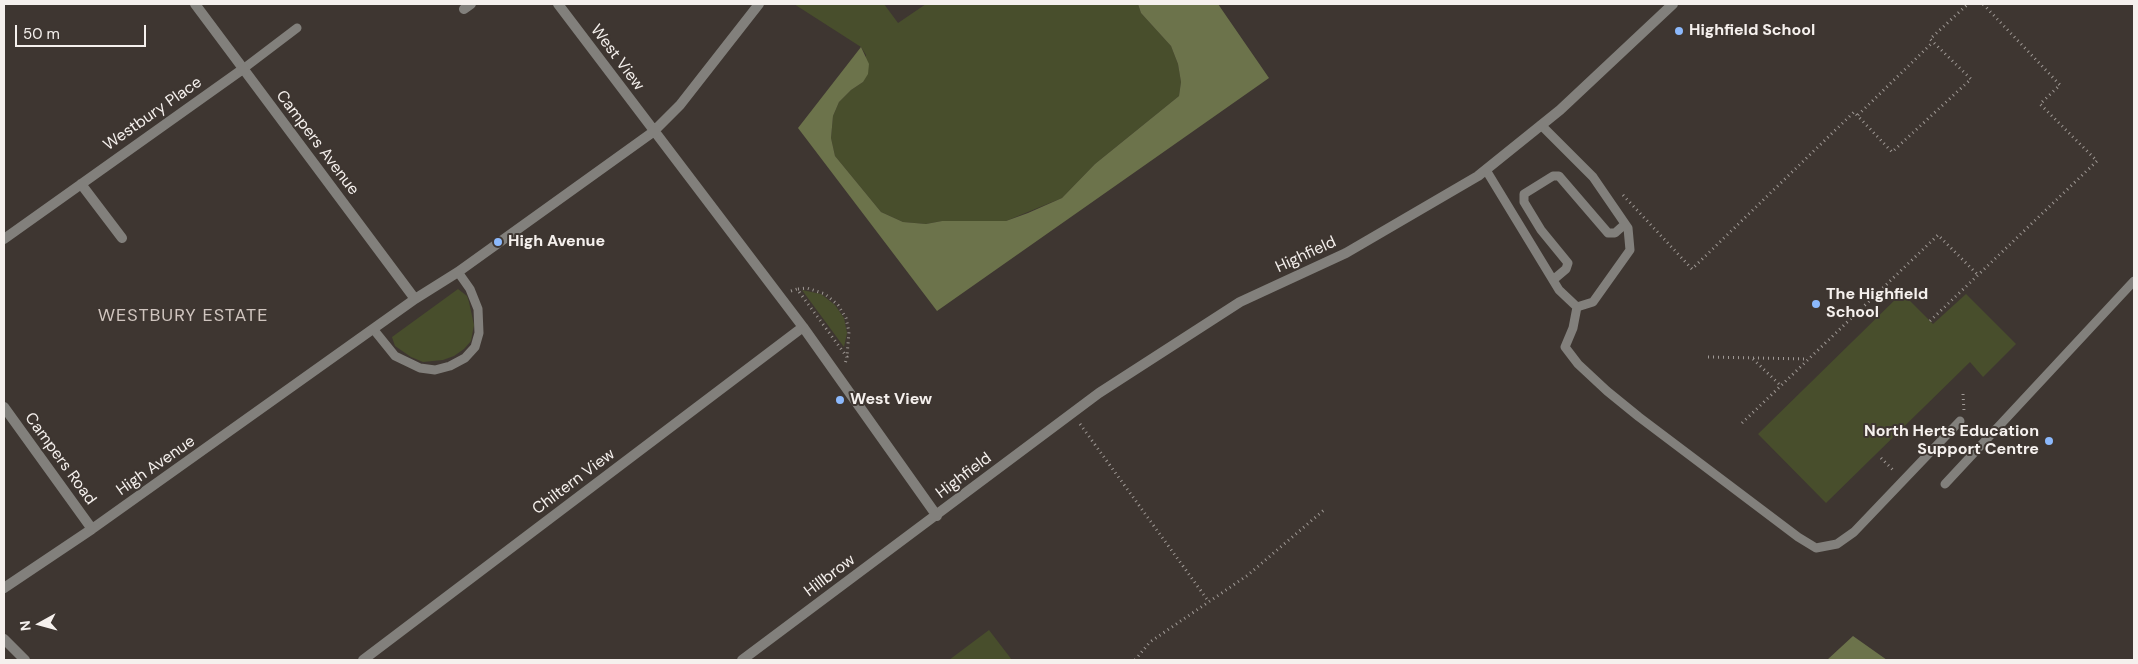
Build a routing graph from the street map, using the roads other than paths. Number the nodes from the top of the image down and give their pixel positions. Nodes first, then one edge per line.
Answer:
1 (195, 4) edge
2 (558, 4) edge
3 (758, 4) edge
4 (1673, 4) edge
5 (297, 28) dead end
6 (243, 69) junction
7 (1541, 126) junction
8 (653, 132) junction
9 (1486, 170) junction
10 (81, 184) junction
11 (1625, 224) junction
12 (122, 238) dead end
13 (4, 239) edge
14 (458, 272) junction
15 (1553, 280) junction
16 (2134, 281) edge
17 (415, 300) junction
18 (1577, 308) junction
19 (803, 327) junction
20 (374, 330) junction
21 (4, 407) edge
22 (1960, 421) dead end
23 (1945, 484) dead end
24 (937, 516) junction
25 (92, 529) junction
26 (4, 588) edge
27 (4, 639) edge
28 (25, 660) edge
29 (363, 660) edge
30 (742, 660) edge

1 - 6 street, Campers Avenue
2 - 8 street, West View
3 - 8 street, High Avenue
4 - 7 street, Highfield
5 - 6 lane
6 - 10 street, Westbury Place
6 - 17 street, Campers Avenue
7 - 9 street, Highfield
7 - 11 lane
8 - 14 street, High Avenue
8 - 19 street, West View
9 - 15 lane
9 - 24 street, Highfield
10 - 12 street
10 - 13 street, Westbury Place
11 - 15 lane
11 - 18 lane
14 - 17 street, High Avenue
14 - 20 lane
15 - 18 lane
16 - 23 lane
17 - 20 street, High Avenue
18 - 22 lane
19 - 24 street, West View
19 - 29 street, Chiltern View
20 - 25 street, High Avenue
21 - 25 street, Campers Road
24 - 30 street, Hillbrow
25 - 26 street, High Avenue
27 - 28 street

